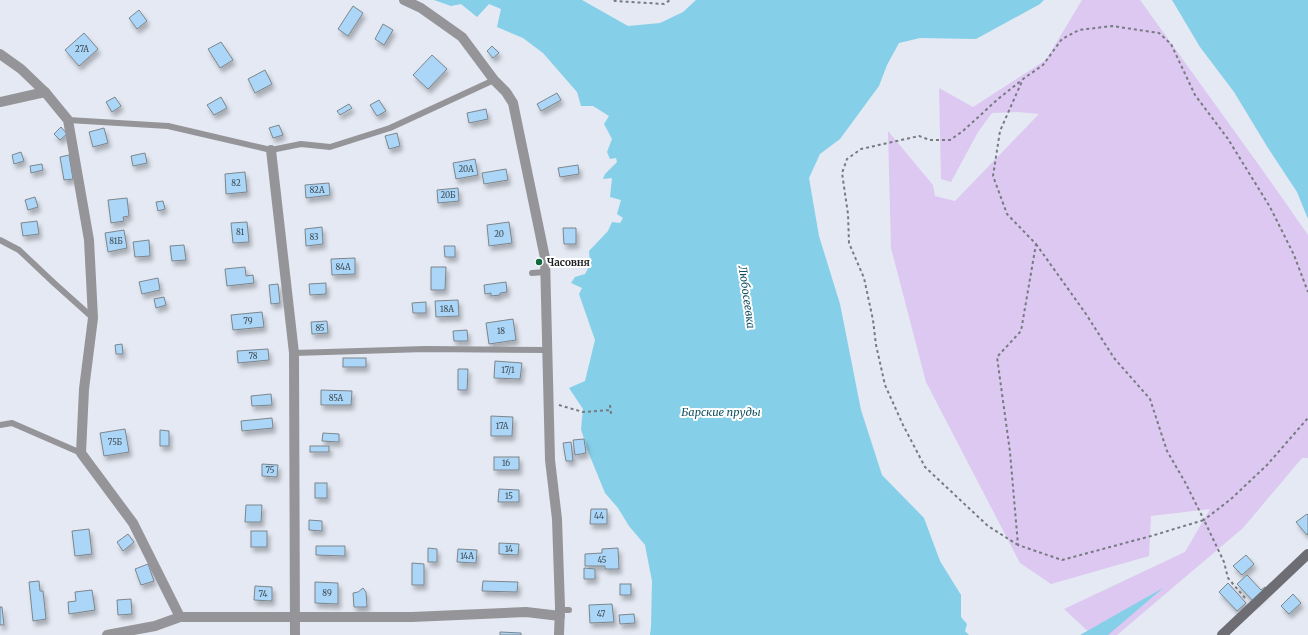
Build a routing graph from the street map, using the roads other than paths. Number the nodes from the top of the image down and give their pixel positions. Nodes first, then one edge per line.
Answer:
1 (404, 0) edge
2 (0, 54) edge
3 (494, 80) junction
4 (45, 92) junction
5 (0, 102) edge
6 (68, 120) junction
7 (271, 150) junction
8 (0, 240) edge
9 (532, 272) dead end
10 (545, 272) junction
11 (93, 318) junction
12 (546, 350) junction
13 (294, 353) junction
14 (0, 425) edge
15 (81, 452) junction
16 (1308, 554) edge
17 (563, 612) junction
18 (180, 617) junction
19 (295, 618) junction
20 (107, 635) edge
21 (294, 635) edge
22 (559, 635) edge
23 (1222, 635) edge

1 - 3 street
2 - 4 street
3 - 7 lane
3 - 10 street
4 - 5 street
4 - 6 street
6 - 7 lane
6 - 11 street
7 - 13 street
8 - 11 lane
9 - 10 lane
10 - 12 street
11 - 15 street
12 - 13 lane
12 - 17 street
13 - 19 street
14 - 15 lane
15 - 18 street
16 - 23 street
17 - 19 street
17 - 22 street
18 - 19 street
18 - 20 street
19 - 21 street

